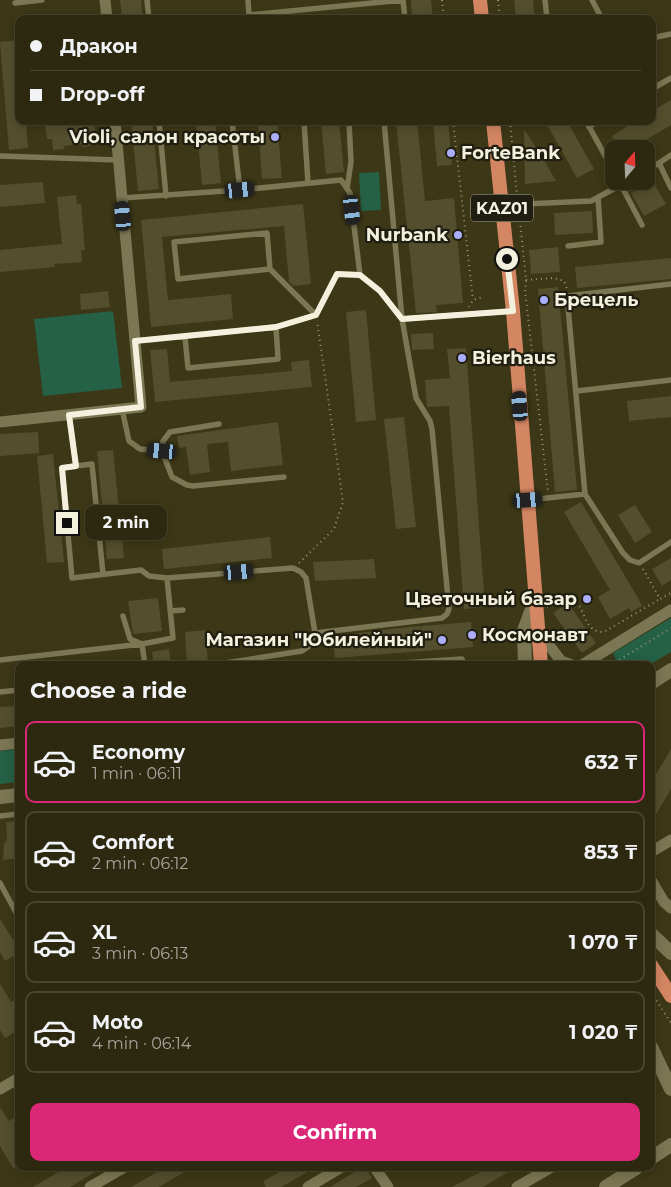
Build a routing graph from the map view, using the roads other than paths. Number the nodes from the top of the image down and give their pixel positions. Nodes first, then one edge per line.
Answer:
1 (42, 0) edge
2 (105, 0) edge
3 (147, 0) edge
4 (248, 0) edge
5 (480, 0) edge
6 (545, 0) edge
7 (592, 0) edge
8 (15, 3) dead end
9 (107, 15) edge
10 (148, 15) edge
11 (249, 15) edge
12 (249, 15) edge
13 (405, 15) edge
14 (482, 15) edge
15 (547, 15) edge
16 (600, 15) edge
17 (671, 34) edge
18 (656, 37) edge
19 (671, 78) edge
20 (656, 87) edge
21 (115, 125) edge
22 (158, 125) edge
23 (232, 125) edge
24 (304, 125) edge
25 (349, 125) edge
26 (384, 125) edge
27 (493, 125) edge
28 (588, 125) edge
29 (671, 154) edge
30 (0, 156) edge
31 (605, 156) edge
32 (118, 160) junction
33 (659, 163) junction
34 (655, 165) edge
35 (308, 183) junction
36 (347, 188) junction
37 (671, 188) edge
38 (240, 190) junction
39 (609, 190) edge
40 (624, 190) edge
41 (166, 196) junction
42 (598, 197) junction
43 (122, 198) junction
44 (502, 205) junction
45 (642, 225) dead end
46 (568, 246) dead end
47 (270, 269) junction
48 (360, 275) junction
49 (671, 284) edge
50 (513, 311) junction
51 (316, 315) junction
52 (402, 319) junction
53 (276, 327) junction
54 (185, 337) junction
55 (135, 341) junction
56 (671, 380) edge
57 (577, 391) junction
58 (122, 409) junction
59 (69, 415) junction
60 (0, 422) edge
61 (219, 424) dead end
62 (162, 451) junction
63 (76, 466) junction
64 (284, 477) dead end
65 (585, 494) junction
66 (528, 500) junction
67 (671, 542) edge
68 (103, 574) junction
69 (167, 578) junction
70 (537, 604) junction
71 (184, 610) dead end
72 (671, 610) edge
73 (170, 611) junction
74 (123, 616) dead end
75 (315, 632) junction
76 (539, 632) junction
77 (142, 644) junction
78 (30, 657) junction
79 (0, 660) edge
80 (30, 661) edge
81 (144, 661) edge
82 (238, 661) edge
83 (432, 661) edge
84 (463, 661) edge
85 (525, 661) edge
86 (541, 661) edge
87 (561, 661) edge
88 (588, 661) edge
89 (671, 670) edge
90 (655, 680) edge
91 (15, 690) edge
92 (0, 692) edge
93 (15, 744) edge
94 (0, 745) edge
95 (15, 795) edge
96 (0, 797) edge
97 (15, 814) edge
98 (0, 816) edge
99 (671, 840) edge
100 (655, 850) edge
101 (0, 883) edge
102 (655, 887) edge
103 (671, 908) edge
104 (15, 911) edge
105 (655, 938) edge
106 (671, 952) edge
107 (655, 971) edge
108 (671, 996) edge
109 (655, 1056) edge
110 (15, 1080) edge
111 (0, 1089) edge
112 (671, 1089) edge
113 (671, 1145) edge
114 (655, 1155) edge
115 (118, 1171) edge
116 (335, 1171) edge
117 (377, 1171) edge
118 (545, 1171) edge
119 (631, 1171) edge
120 (90, 1187) edge
121 (308, 1187) edge
122 (388, 1187) edge
123 (518, 1187) edge
124 (606, 1187) edge

1 - 8 lane
2 - 9 street
3 - 10 lane
4 - 12 lane
5 - 14 highway
6 - 15 lane
7 - 16 lane
11 - 13 lane
17 - 18 lane
19 - 20 lane
21 - 32 street
22 - 41 lane
23 - 38 lane
24 - 35 lane
25 - 36 lane
26 - 52 lane
27 - 44 highway, KАZ01
28 - 31 lane
29 - 33 lane
30 - 32 lane
32 - 43 street
33 - 34 lane
33 - 37 lane
35 - 36 lane
35 - 38 lane
36 - 48 lane
38 - 41 lane
39 - 42 lane
40 - 45 lane
41 - 43 lane
42 - 44 lane
42 - 46 lane
43 - 55 street
44 - 50 highway, KАZ01
47 - 47 lane
47 - 51 lane
48 - 51 lane
48 - 52 lane
49 - 57 lane
50 - 52 lane
50 - 66 highway, KАZ01
51 - 53 lane
52 - 75 lane
53 - 54 lane
53 - 54 lane
54 - 55 lane
55 - 58 street
56 - 57 lane
57 - 65 lane
58 - 59 street
58 - 62 lane
59 - 60 street
59 - 63 lane
61 - 62 lane
62 - 64 lane
63 - 68 lane
63 - 68 lane
65 - 66 lane
65 - 67 lane
66 - 70 highway, KАZ01
68 - 69 lane
69 - 73 lane
69 - 75 lane
70 - 76 highway, KАZ01
70 - 85 street
71 - 73 lane
72 - 88 street
73 - 77 lane
74 - 77 lane
75 - 82 lane
76 - 86 highway, KАZ01
76 - 87 street
77 - 78 lane
77 - 81 lane
78 - 79 lane
78 - 80 lane
83 - 84 lane
89 - 90 street
91 - 92 lane
93 - 94 street
95 - 96 street
97 - 98 lane
99 - 100 street
101 - 104 lane
102 - 103 street
105 - 106 street
107 - 108 highway
109 - 112 street
110 - 111 street
113 - 114 street
115 - 120 street
116 - 121 street
117 - 122 street
118 - 123 street
119 - 124 street

